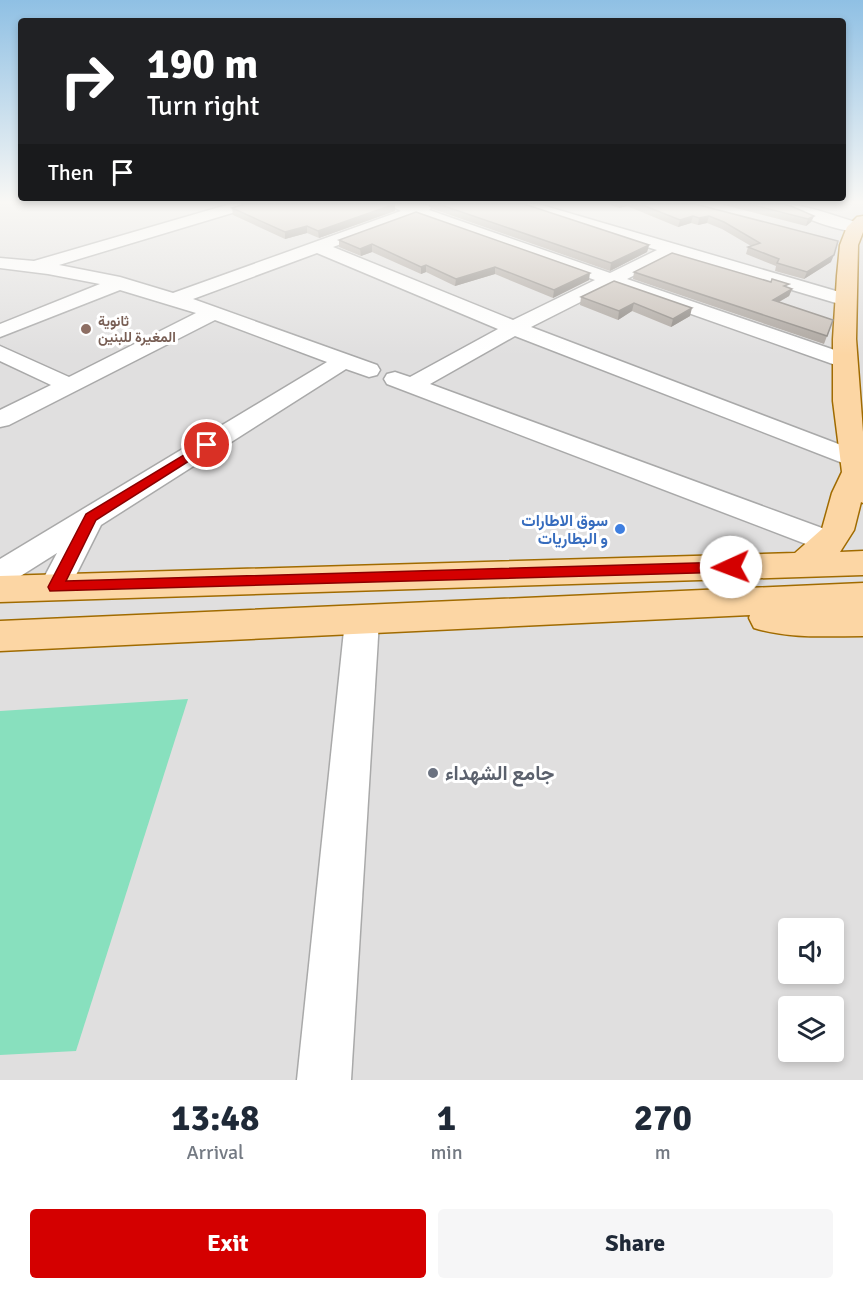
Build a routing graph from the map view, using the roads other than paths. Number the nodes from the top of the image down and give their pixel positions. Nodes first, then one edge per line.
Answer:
1 (73, 254) edge
2 (294, 254) edge
3 (336, 254) edge
4 (542, 254) edge
5 (661, 254) edge
6 (690, 254) edge
7 (851, 254) edge
8 (0, 263) edge
9 (37, 265) junction
10 (613, 279) junction
11 (120, 283) junction
12 (175, 299) junction
13 (846, 300) junction
14 (211, 314) junction
15 (0, 316) edge
16 (21, 322) junction
17 (514, 328) junction
18 (0, 331) edge
19 (0, 353) edge
20 (344, 361) junction
21 (844, 361) junction
22 (369, 370) dead end
23 (68, 385) junction
24 (0, 420) edge
25 (857, 475) edge
26 (90, 517) junction
27 (830, 542) junction
28 (863, 563) edge
29 (801, 565) junction
30 (0, 574) edge
31 (56, 587) junction
32 (0, 589) edge
33 (863, 596) edge
34 (713, 603) junction
35 (362, 621) junction
36 (863, 622) edge
37 (0, 636) edge
38 (324, 1080) edge

1 - 9 street
2 - 12 street
3 - 17 street
4 - 10 street
5 - 10 street
6 - 13 street
7 - 13 main road
8 - 9 street
9 - 11 street
10 - 17 street
10 - 21 street
11 - 12 street
11 - 16 street
12 - 14 street
13 - 21 main road
14 - 20 street
14 - 23 street
15 - 16 street
16 - 18 street
17 - 25 street
17 - 27 street
19 - 23 street
20 - 22 street
20 - 26 street
21 - 25 main road
23 - 24 street
25 - 27 main road
26 - 30 street
26 - 31 street
27 - 29 main road
28 - 29 main road
29 - 31 main road
31 - 32 main road
33 - 34 main road
34 - 35 main road
34 - 36 main road
35 - 37 main road
35 - 38 street

